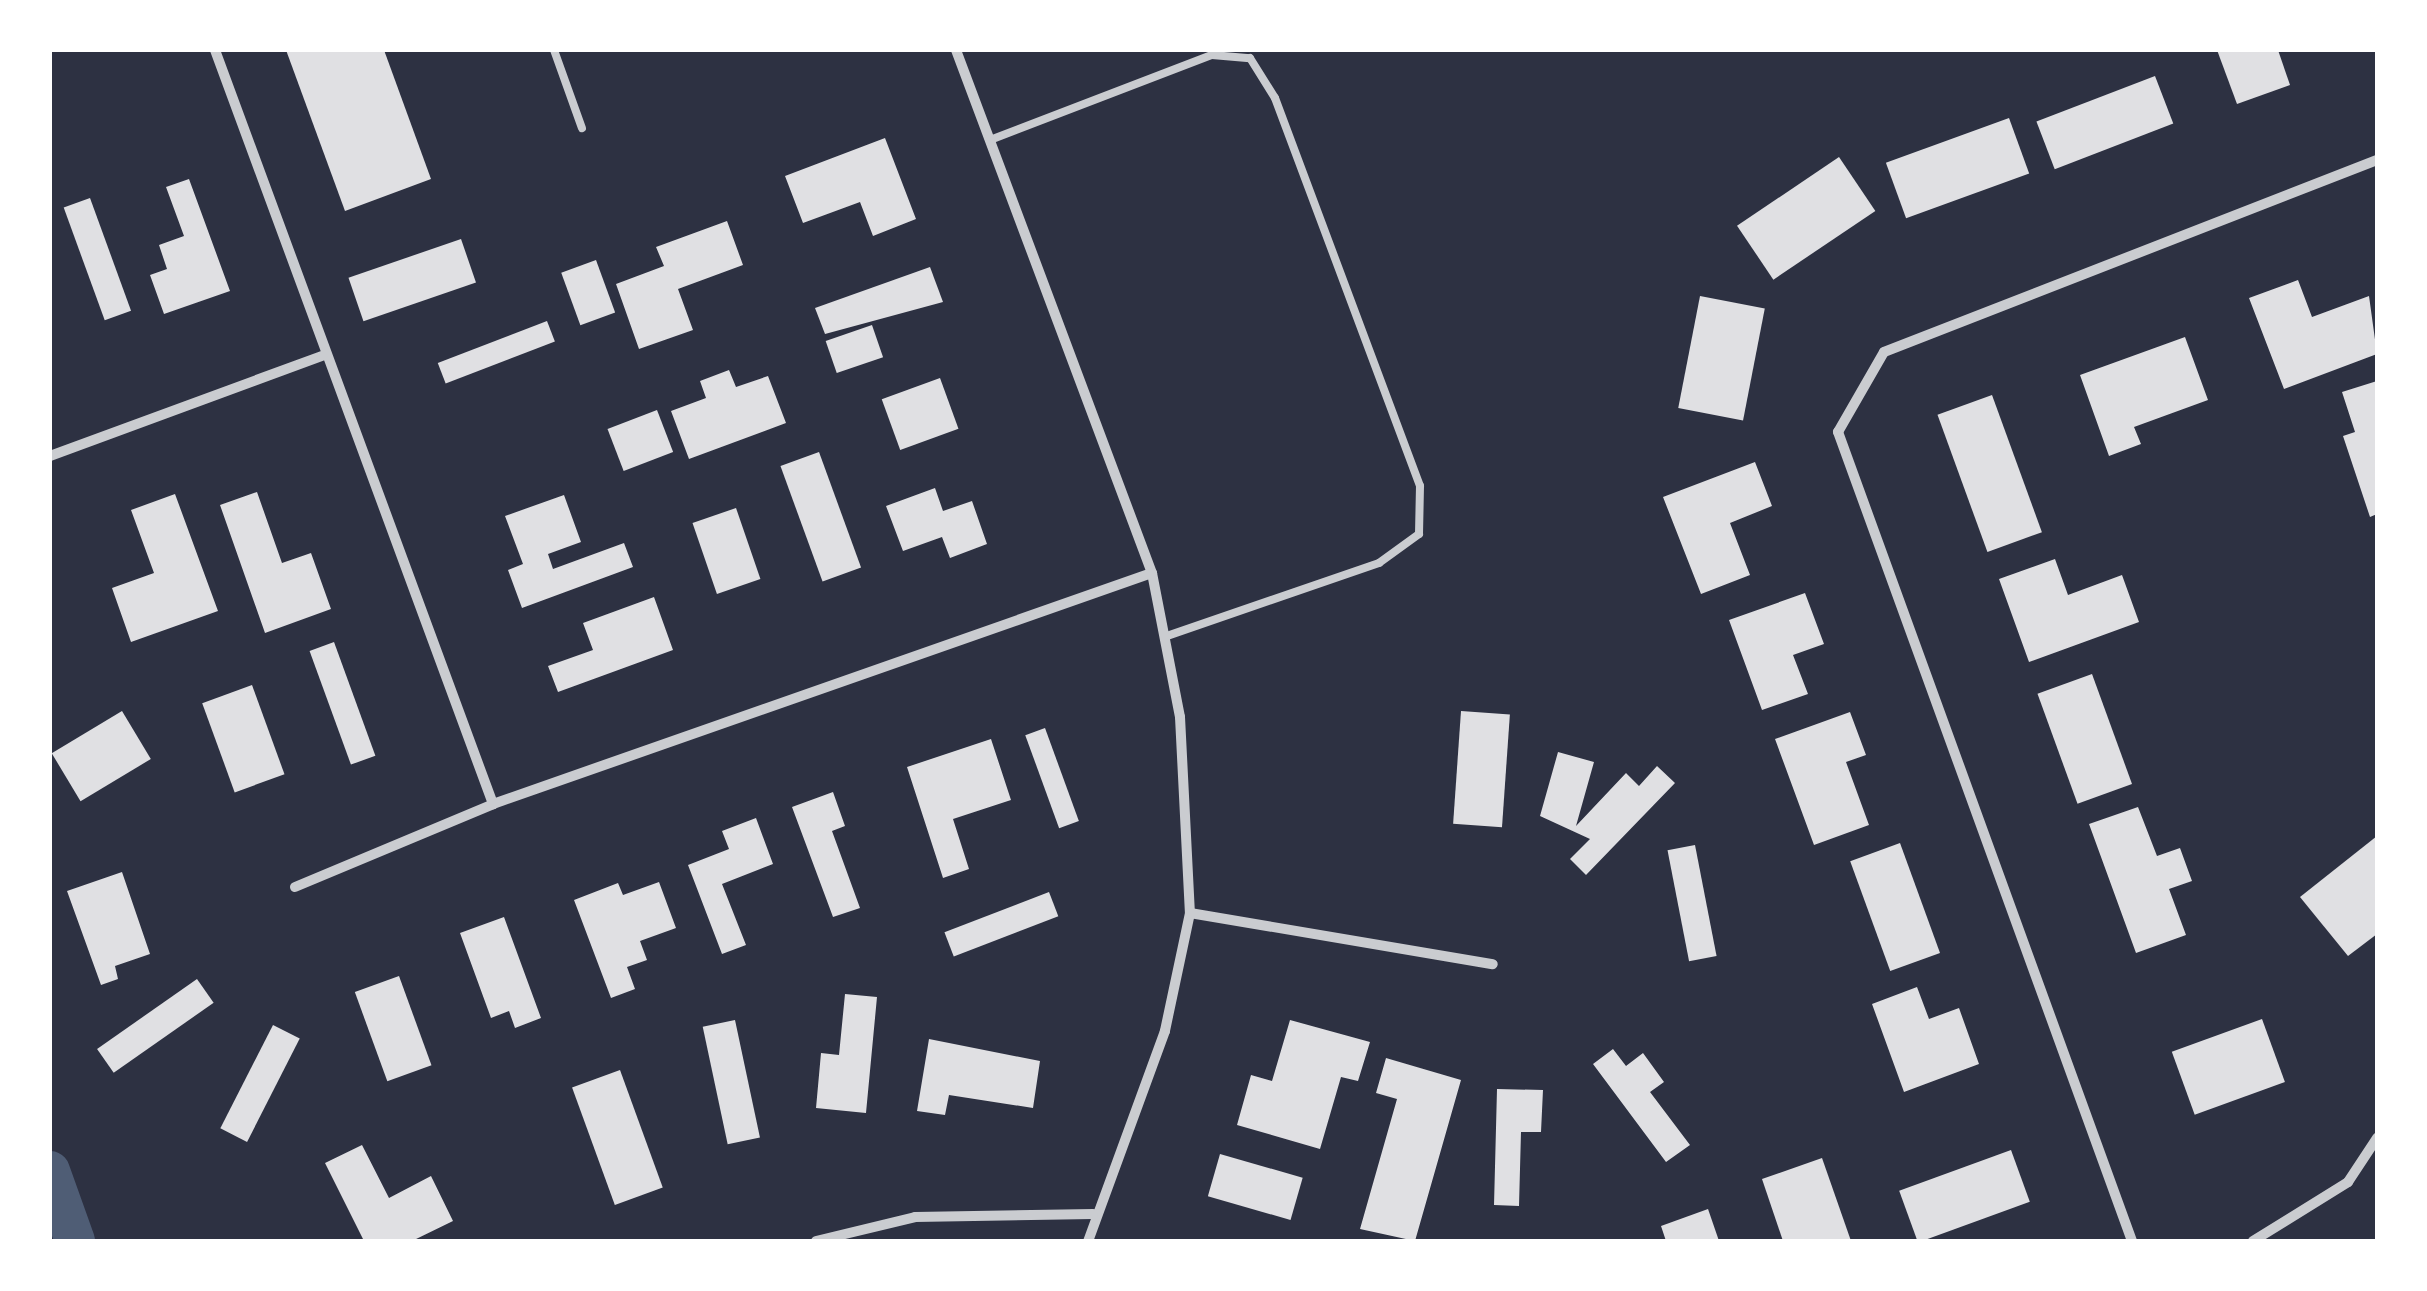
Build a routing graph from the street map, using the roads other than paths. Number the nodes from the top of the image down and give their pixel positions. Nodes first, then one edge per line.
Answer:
1 (215, 50) edge
2 (554, 50) edge
3 (956, 50) edge
4 (582, 128) dead end
5 (990, 140) junction
6 (2377, 160) edge
7 (322, 356) junction
8 (50, 456) edge
9 (1152, 573) junction
10 (1164, 636) junction
11 (492, 804) junction
12 (295, 887) dead end
13 (1190, 913) junction
14 (1493, 964) dead end
15 (2377, 1138) edge
16 (1093, 1214) junction
17 (816, 1241) edge
18 (1088, 1241) edge
19 (2132, 1241) edge
20 (2254, 1241) edge

1 - 7 street
2 - 4 lane
3 - 5 street
5 - 9 street
5 - 10 lane
6 - 19 street
7 - 8 street
7 - 11 street
9 - 10 street
9 - 11 street
10 - 13 street
11 - 12 street
13 - 14 street
13 - 16 street
15 - 20 street
16 - 17 street
16 - 18 street

